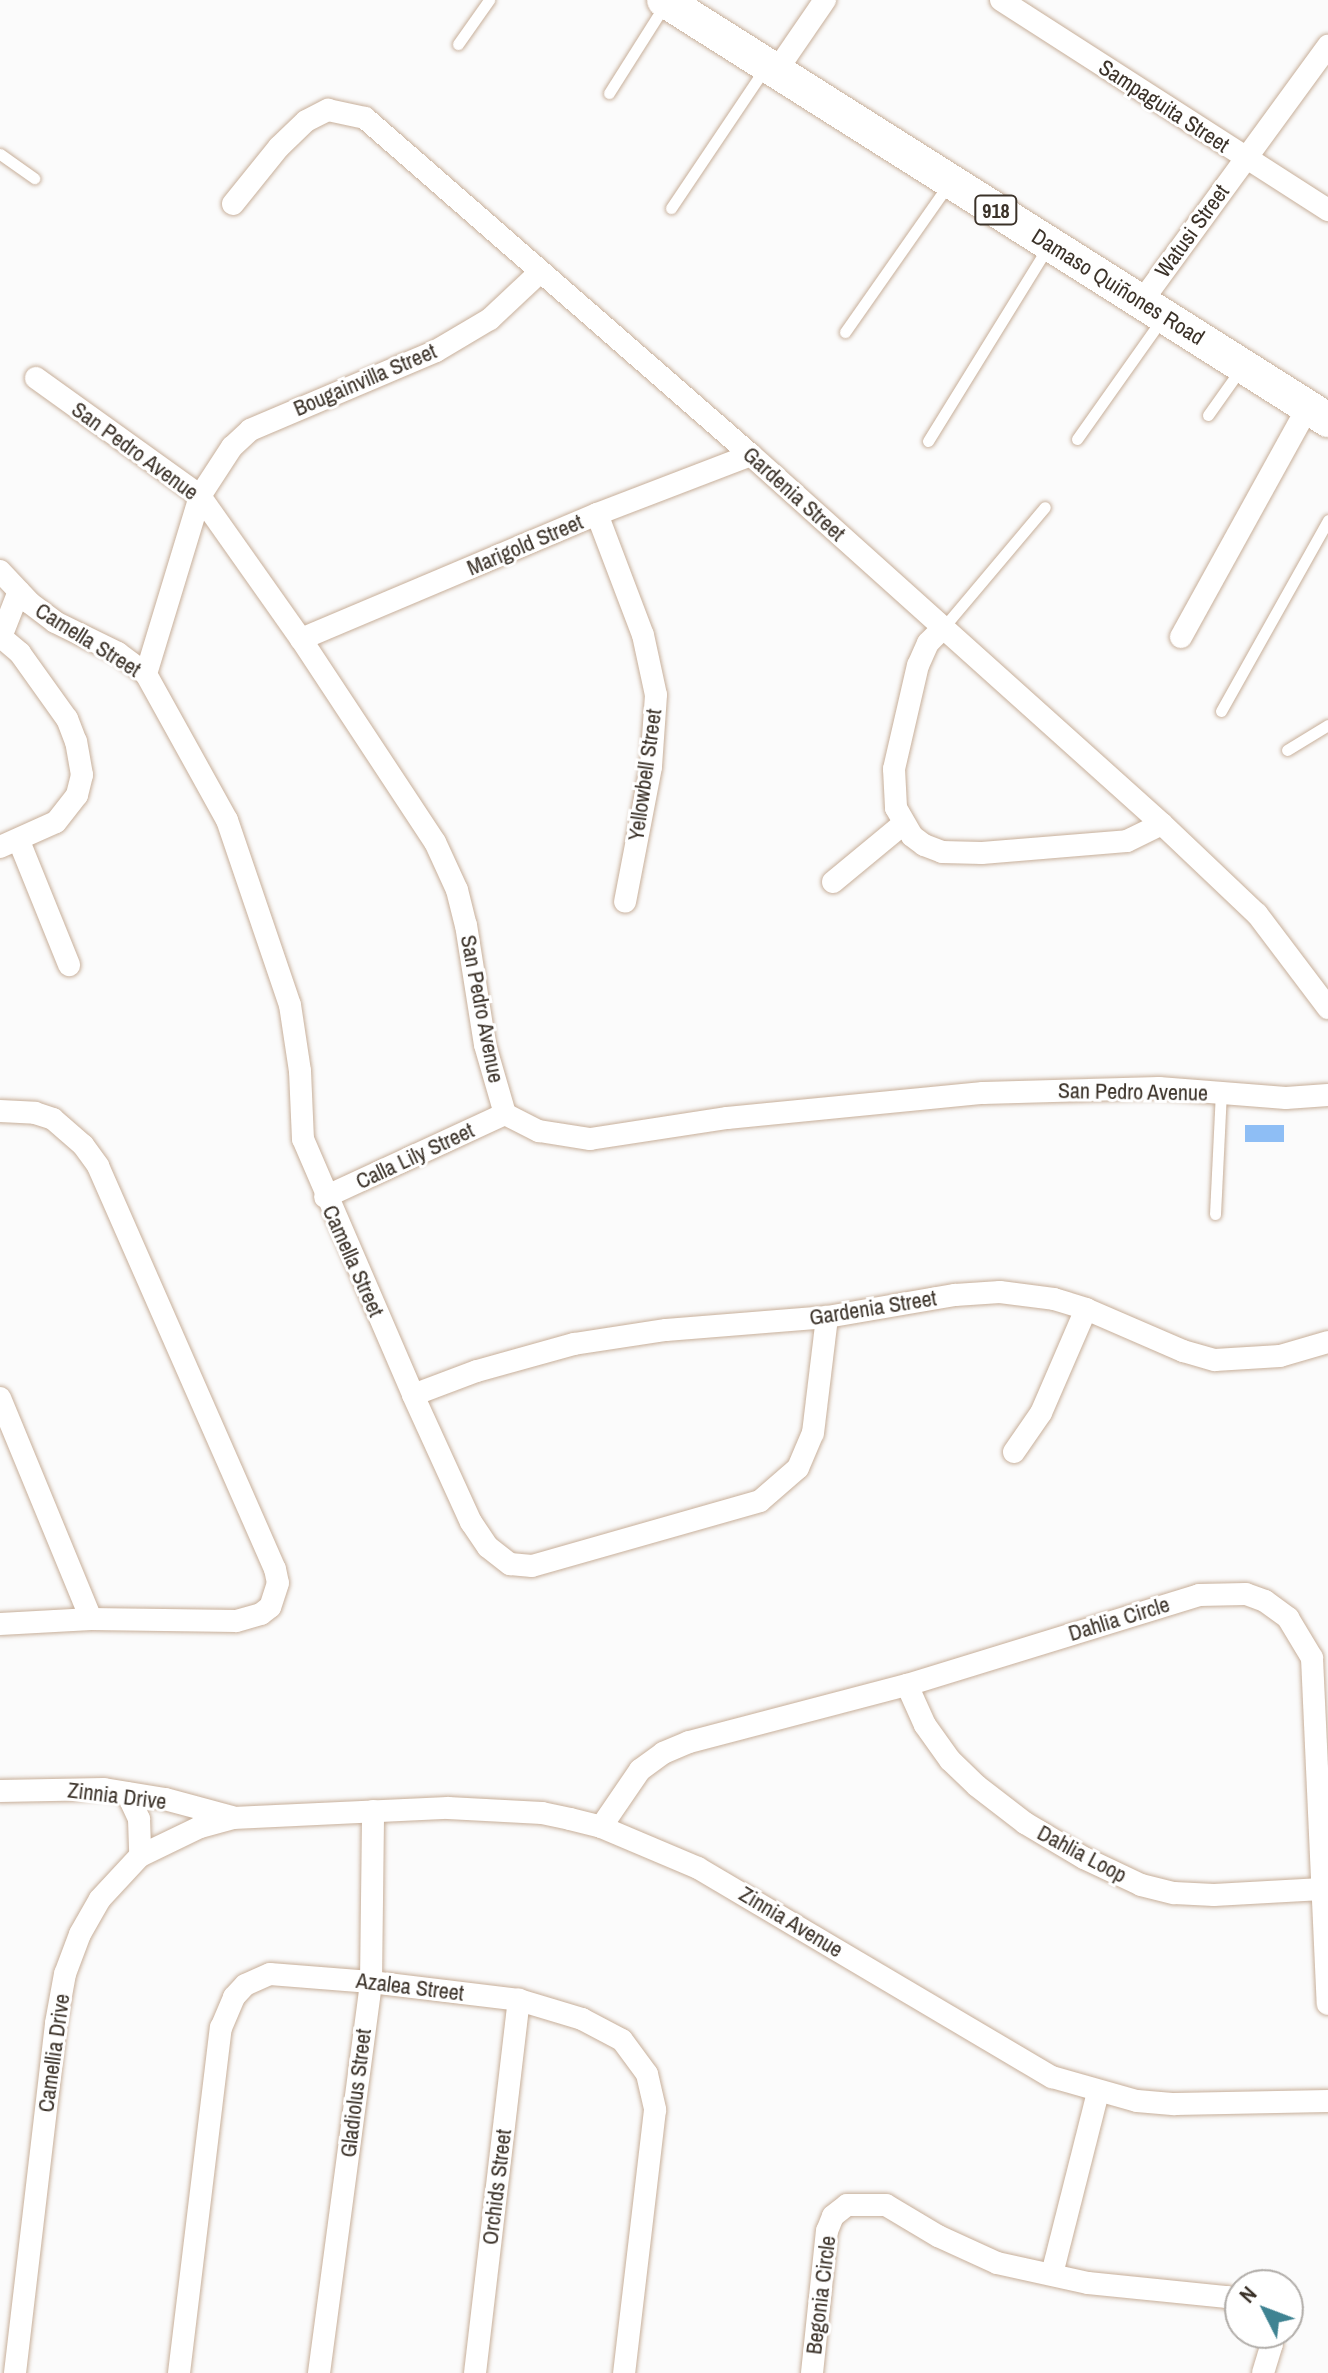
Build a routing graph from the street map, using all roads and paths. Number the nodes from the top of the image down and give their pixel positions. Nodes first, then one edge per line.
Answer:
1 (489, 0) edge
2 (825, 0) edge
3 (1001, 0) edge
4 (665, 1) edge
5 (458, 44) dead end
6 (1328, 46) edge
7 (772, 67) junction
8 (609, 93) dead end
9 (0, 154) edge
10 (1245, 158) junction
11 (34, 178) dead end
12 (951, 182) junction
13 (233, 204) dead end
14 (671, 208) dead end
15 (1328, 210) edge
16 (1049, 244) junction
17 (540, 272) junction
18 (1153, 308) junction
19 (845, 332) dead end
20 (1243, 366) junction
21 (36, 378) dead end
22 (1318, 413) edge
23 (1208, 415) dead end
24 (1077, 439) dead end
25 (928, 441) dead end
26 (751, 455) junction
27 (200, 496) junction
28 (1045, 507) dead end
29 (597, 514) junction
30 (1328, 520) edge
31 (0, 571) edge
32 (19, 591) junction
33 (943, 628) junction
34 (1181, 637) dead end
35 (301, 639) junction
36 (146, 674) junction
37 (1221, 711) dead end
38 (1328, 725) edge
39 (1287, 750) dead end
40 (903, 824) junction
41 (1162, 824) junction
42 (6, 841) edge
43 (833, 882) dead end
44 (625, 902) dead end
45 (69, 965) dead end
46 (1328, 1008) edge
47 (1221, 1093) junction
48 (1328, 1095) edge
49 (0, 1111) edge
50 (505, 1114) junction
51 (325, 1197) junction
52 (1215, 1214) dead end
53 (1086, 1309) junction
54 (827, 1317) junction
55 (1328, 1342) edge
56 (413, 1395) junction
57 (0, 1398) edge
58 (1014, 1452) dead end
59 (91, 1619) junction
60 (0, 1624) edge
61 (907, 1685) junction
62 (0, 1791) edge
63 (127, 1793) junction
64 (373, 1811) junction
65 (233, 1818) junction
66 (601, 1827) junction
67 (140, 1856) junction
68 (1322, 1889) junction
69 (371, 1982) junction
70 (519, 2000) junction
71 (1328, 2004) edge
72 (1098, 2092) junction
73 (1328, 2101) edge
74 (1052, 2274) junction
75 (1224, 2297) edge
76 (1270, 2349) edge
77 (15, 2373) edge
78 (179, 2373) edge
79 (319, 2373) edge
80 (475, 2373) edge
81 (624, 2373) edge
82 (812, 2373) edge
83 (1263, 2373) edge

1 - 5 lane
2 - 7 street
3 - 10 street, Sampaguita Street
4 - 7 main road, Damaso Quiñones Road / 918
4 - 8 lane
6 - 10 street, Watusi Street
7 - 12 main road, Damaso Quiñones Road / 918
7 - 14 lane
9 - 11 lane
10 - 15 street, Sampaguita Street
10 - 18 street, Watusi Street
12 - 16 main road, Damaso Quiñones Road / 918
12 - 19 lane
13 - 17 street, Gardenia Street
16 - 18 main road, Damaso Quiñones Road / 918
16 - 25 lane
17 - 26 street, Gardenia Street
17 - 27 street, Bougainvilla Street
18 - 20 main road, Damaso Quiñones Road / 918
18 - 24 lane
20 - 22 main road, Damaso Quiñones Road / 918
20 - 23 lane
21 - 27 street, San Pedro Avenue
22 - 34 street
26 - 29 street, Marigold Street
26 - 33 street, Gardenia Street
27 - 35 street, San Pedro Avenue
27 - 36 street, Bougainvilla Street
28 - 33 lane
29 - 35 street, Marigold Street
29 - 44 street, Yellowbell Street
30 - 37 lane
31 - 32 street, Camella Street
32 - 36 street, Camella Street
32 - 42 street
33 - 40 street
33 - 41 street, Gardenia Street
35 - 50 street, San Pedro Avenue
36 - 51 street, Camella Street
38 - 39 lane
40 - 41 street
40 - 43 street
41 - 46 street, Gardenia Street
42 - 45 street
47 - 48 street, San Pedro Avenue
47 - 50 street, San Pedro Avenue
47 - 52 lane
49 - 59 street
50 - 51 street, Calla Lily Street
51 - 56 street, Camella Street
53 - 54 street, Gardenia Street
53 - 55 street, Gardenia Street
53 - 58 street
54 - 56 street, Gardenia Street
54 - 56 street, Camella Street
57 - 59 street
59 - 60 street
61 - 66 street, Dahlia Circle
61 - 68 street, Dahlia Loop
61 - 68 street, Dahlia Circle
62 - 63 street, Zinnia Drive
63 - 65 street, Zinnia Drive
63 - 67 street
64 - 65 street, Zinnia Avenue
64 - 66 street, Zinnia Avenue
64 - 69 street, Gladiolus Street
65 - 67 street, Camellia Drive
66 - 72 street, Zinnia Avenue
67 - 77 street, Camellia Drive
68 - 71 street, Dahlia Circle
69 - 70 street, Azalea Street
69 - 78 street, Azalea Street
69 - 79 street, Gladiolus Street
70 - 80 street, Orchids Street
70 - 81 street, Azalea Street
72 - 73 street, Zinnia Avenue
72 - 74 street
74 - 75 street, Begonia Circle
74 - 82 street, Begonia Circle
76 - 83 street

